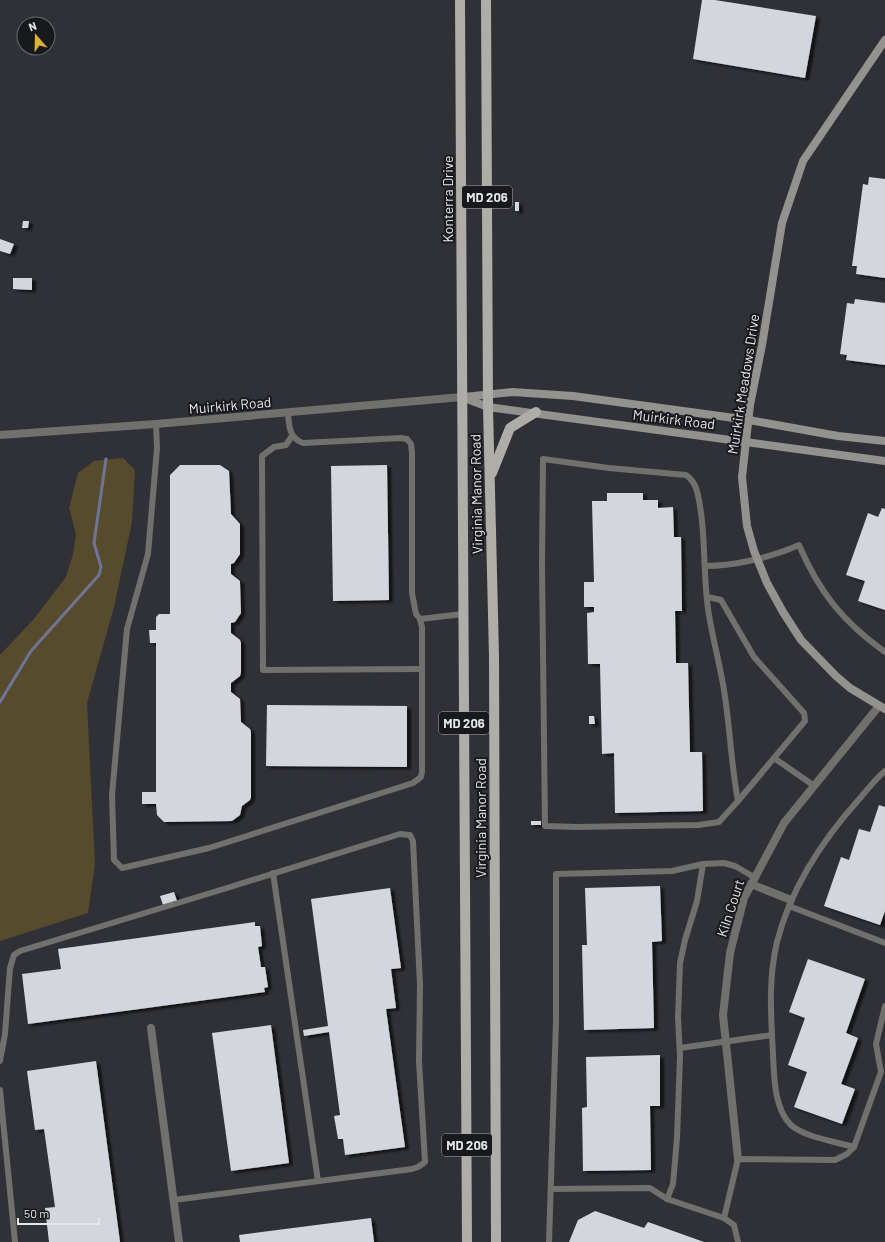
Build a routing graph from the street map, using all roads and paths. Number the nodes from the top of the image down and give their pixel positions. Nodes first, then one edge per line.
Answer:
1 (460, 0) edge
2 (486, 0) edge
3 (885, 40) edge
4 (488, 394) junction
5 (462, 397) junction
6 (488, 407) junction
7 (288, 412) junction
8 (536, 412) junction
9 (750, 420) junction
10 (156, 424) junction
11 (0, 435) edge
12 (292, 436) junction
13 (885, 441) edge
14 (747, 442) junction
15 (885, 461) edge
16 (490, 479) junction
17 (757, 558) junction
18 (705, 566) junction
19 (708, 597) junction
20 (463, 614) junction
21 (420, 618) junction
22 (885, 652) edge
23 (422, 669) junction
24 (882, 707) edge
25 (774, 758) junction
26 (885, 771) edge
27 (813, 785) junction
28 (738, 801) junction
29 (703, 864) junction
30 (273, 873) junction
31 (752, 881) junction
32 (790, 903) junction
33 (885, 943) edge
34 (885, 1006) edge
35 (151, 1028) dead end
36 (772, 1035) junction
37 (727, 1043) junction
38 (680, 1048) junction
39 (0, 1061) edge
40 (0, 1090) edge
41 (854, 1147) junction
42 (738, 1159) junction
43 (318, 1181) junction
44 (551, 1189) junction
45 (667, 1199) junction
46 (174, 1200) junction
47 (724, 1218) junction
48 (15, 1242) edge
49 (180, 1242) edge
50 (467, 1242) edge
51 (496, 1242) edge
52 (549, 1242) edge
53 (738, 1242) edge

1 - 5 main road, Konterra Drive / MD 206
2 - 4 main road, MD 206
3 - 9 main road, Muirkirk Meadows Drive
4 - 5 main road, Muirkirk Road
4 - 6 main road, Virginia Manor Road / MD 206
4 - 9 main road, Muirkirk Road
5 - 6 main road, Muirkirk Road
5 - 7 street, Muirkirk Road
5 - 20 main road, Virginia Manor Road / MD 206
6 - 8 main road, Muirkirk Road
6 - 16 main road, Virginia Manor Road / MD 206
7 - 10 street, Muirkirk Road
7 - 12 lane
8 - 14 main road, Muirkirk Road
8 - 16 main road
9 - 13 main road, Muirkirk Road
9 - 14 main road, Muirkirk Meadows Drive
10 - 11 street, Muirkirk Road
10 - 23 lane
12 - 21 lane
12 - 23 lane
14 - 15 main road, Muirkirk Road
14 - 17 main road, Muirkirk Meadows Drive
16 - 51 main road, Virginia Manor Road / MD 206
17 - 18 lane
17 - 22 lane
17 - 24 main road, Muirkirk Meadows Drive
18 - 19 lane
18 - 28 lane
19 - 25 lane
19 - 28 lane
20 - 21 lane
20 - 50 main road, Virginia Manor Road / MD 206
21 - 23 lane
24 - 27 street, Kiln Court
25 - 27 lane
25 - 28 lane
26 - 32 lane
27 - 31 street, Kiln Court
29 - 31 lane
29 - 38 lane
29 - 44 lane
30 - 39 lane
30 - 43 lane
30 - 43 lane
31 - 32 street
31 - 37 street, Kiln Court
32 - 33 lane
32 - 36 lane
34 - 41 lane
35 - 46 street
36 - 37 lane
36 - 41 lane
37 - 38 lane
37 - 42 street, Kiln Court
38 - 45 lane
40 - 48 lane
41 - 42 lane
42 - 47 lane
43 - 46 lane
44 - 45 lane
44 - 52 lane
45 - 47 lane
46 - 49 street
47 - 53 lane

